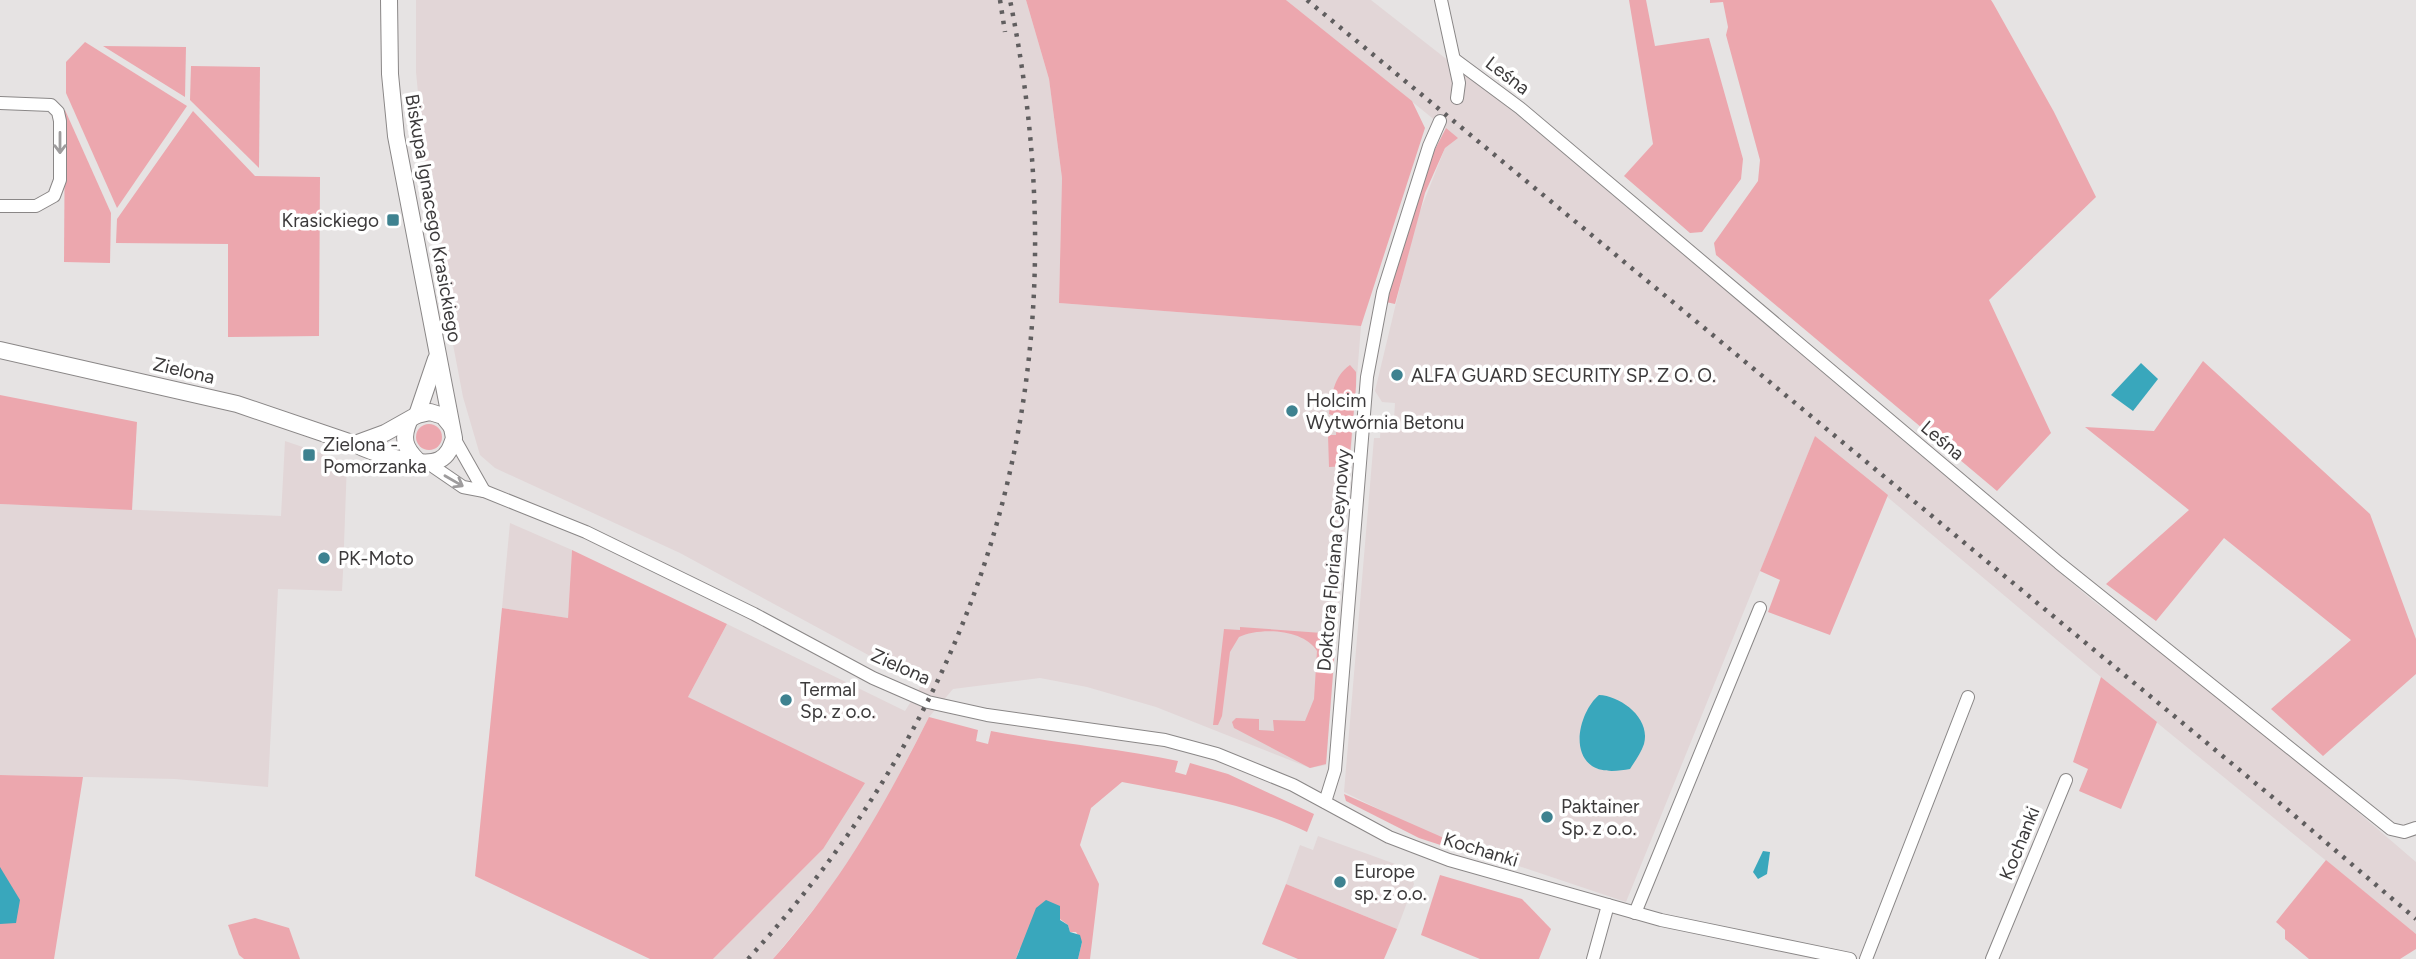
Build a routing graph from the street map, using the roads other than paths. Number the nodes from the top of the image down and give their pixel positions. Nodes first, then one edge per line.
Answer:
1 (389, 0) edge
2 (1441, 0) edge
3 (1454, 59) junction
4 (1457, 98) dead end
5 (0, 103) edge
6 (1440, 121) dead end
7 (0, 206) edge
8 (0, 350) edge
9 (436, 359) junction
10 (413, 418) junction
11 (453, 432) junction
12 (355, 444) junction
13 (422, 461) junction
14 (484, 491) junction
15 (1759, 608) dead end
16 (1968, 697) dead end
17 (2066, 780) dead end
18 (1325, 802) junction
19 (2416, 828) edge
20 (1608, 905) junction
21 (1635, 913) junction
22 (1831, 956) edge
23 (1593, 959) edge
24 (1850, 959) edge
25 (1866, 959) edge
26 (1992, 959) edge

1 - 9 street, Biskupa Ignacego Krasickiego
2 - 3 street
3 - 4 street
3 - 19 street, Leśna
5 -> 7 street
6 - 18 street, Doktora Floriana Ceynowy
8 - 12 street, Zielona
9 - 10 street, Biskupa Ignacego Krasickiego
9 - 11 street, Biskupa Ignacego Krasickiego
10 - 11 street
10 - 12 street
10 - 13 street
11 - 13 street
11 - 14 street
12 - 13 street, Zielona
13 -> 14 street, Zielona
14 - 18 street, Zielona
15 - 21 street
16 - 25 street
17 - 26 street, Kochanki
18 - 20 street, Kochanki
20 - 21 street, Kochanki
20 - 23 street
21 - 22 street, Kochanki
22 - 24 street, Kochanki

